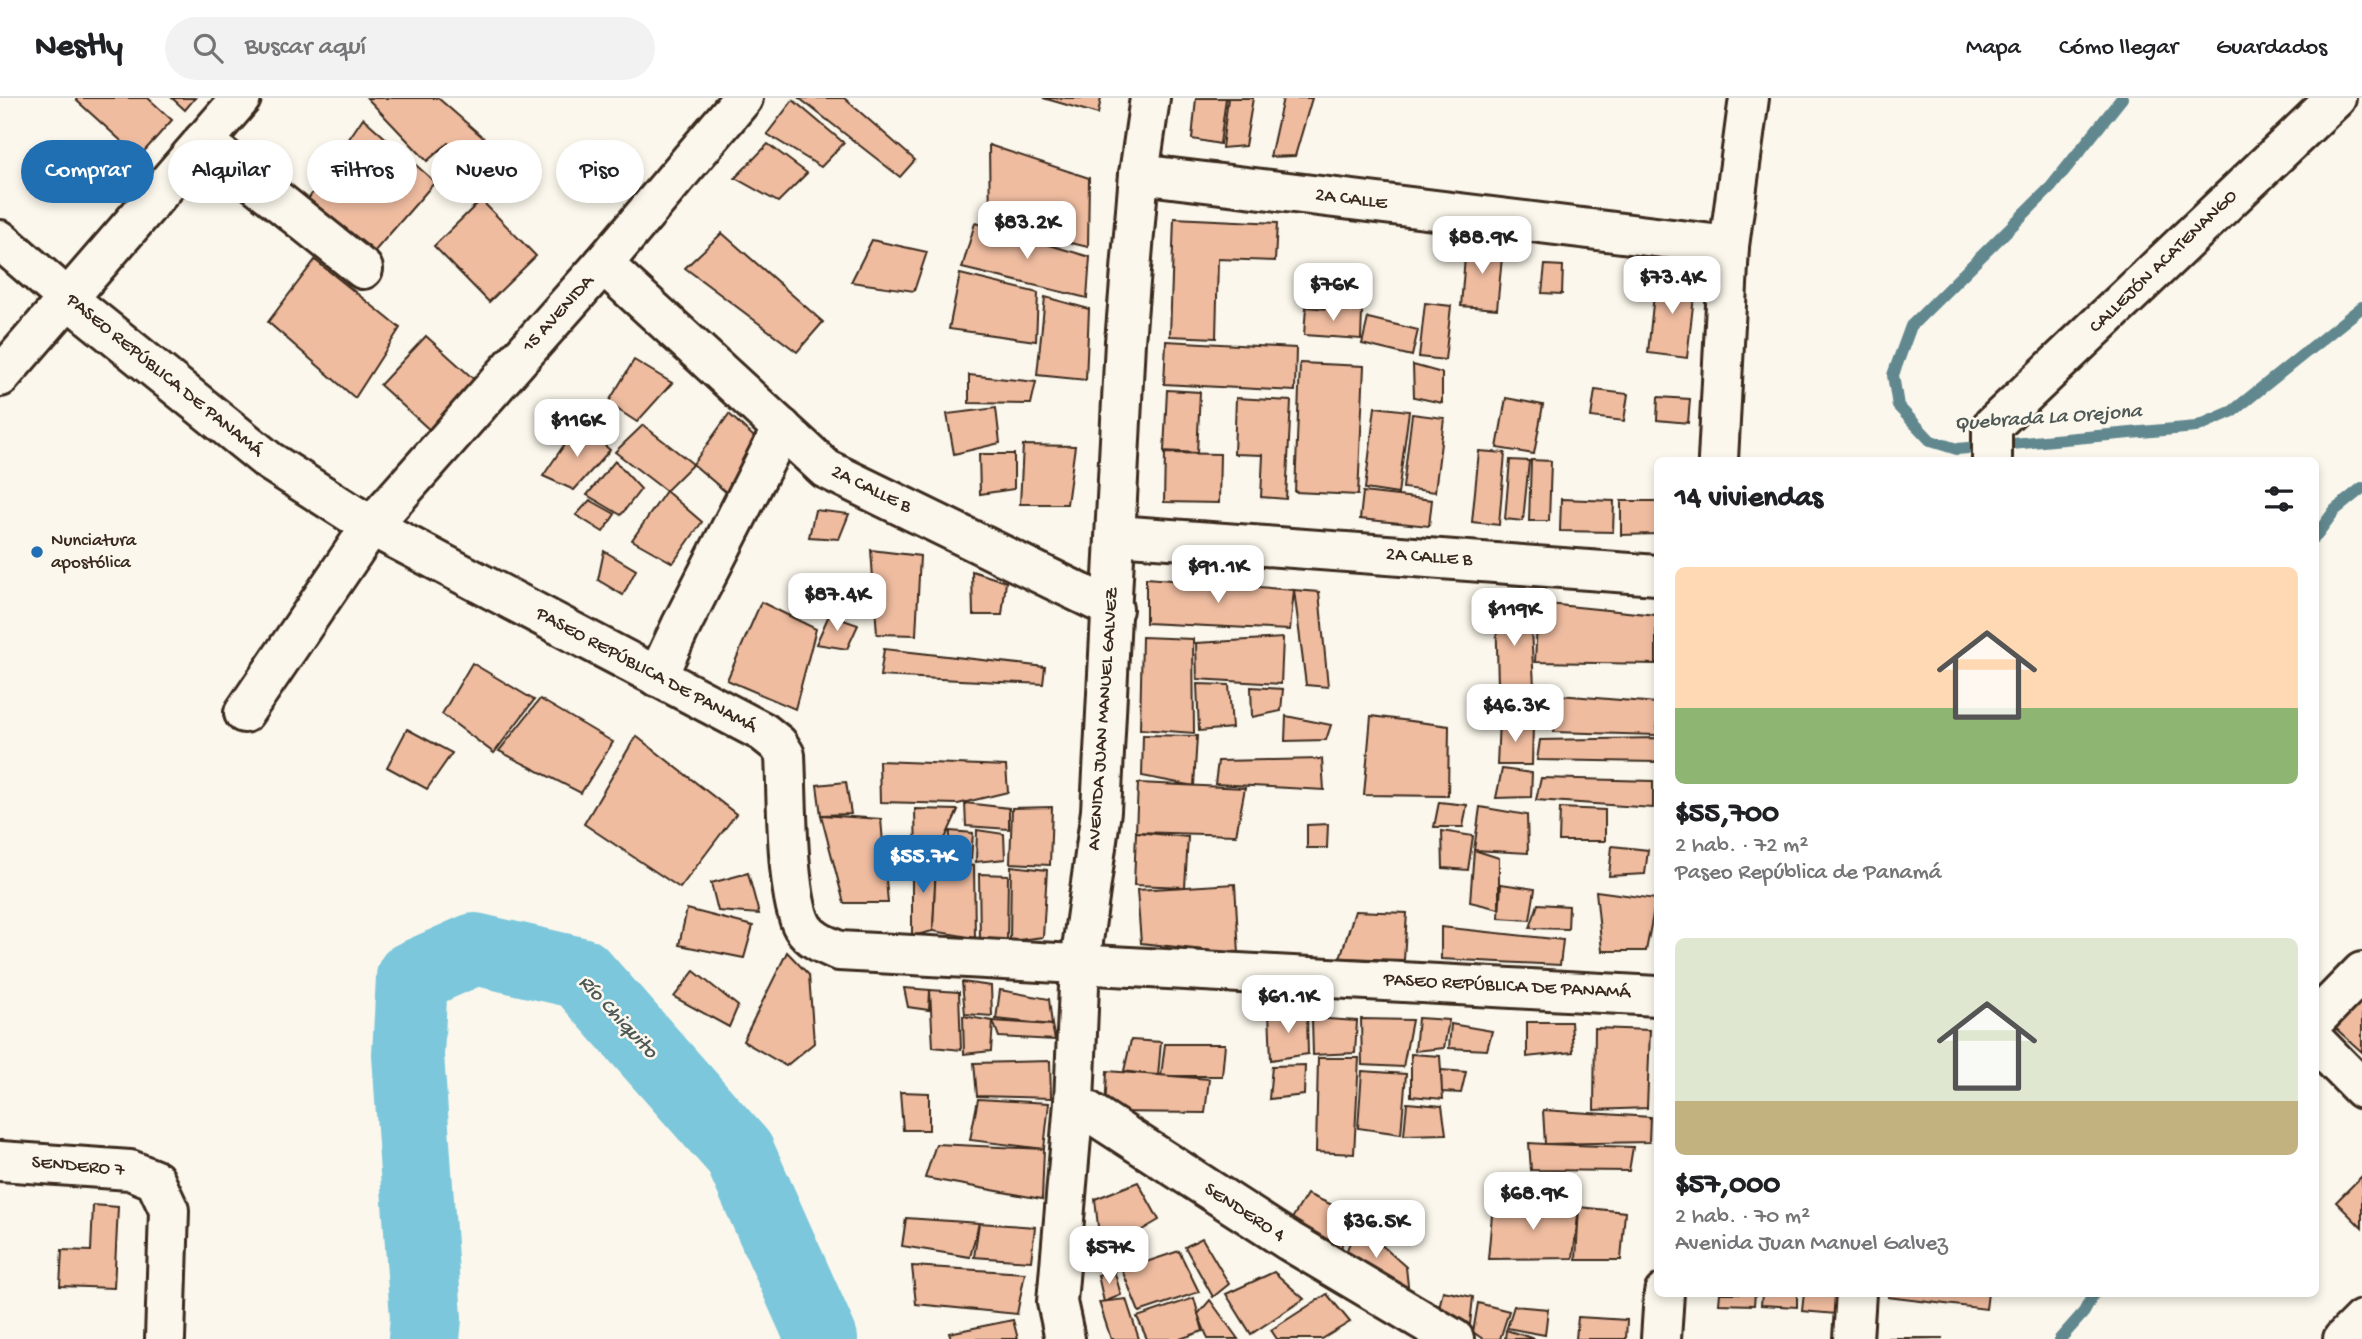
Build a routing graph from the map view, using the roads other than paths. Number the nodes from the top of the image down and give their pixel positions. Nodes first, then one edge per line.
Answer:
1 (241, 98) edge
2 (743, 98) edge
3 (1150, 98) edge
4 (1749, 98) edge
5 (2336, 98) edge
6 (204, 140) edge
7 (1139, 174) junction
8 (168, 181) edge
9 (280, 203) edge
10 (0, 240) edge
11 (1729, 246) junction
12 (603, 264) junction
13 (363, 269) dead end
14 (67, 298) junction
15 (0, 377) edge
16 (782, 428) junction
17 (1992, 443) edge
18 (1718, 457) edge
19 (370, 526) junction
20 (1116, 535) junction
21 (1654, 575) edge
22 (1113, 609) junction
23 (657, 677) junction
24 (244, 713) dead end
25 (1080, 963) junction
26 (2362, 972) edge
27 (1654, 996) edge
28 (2319, 1016) edge
29 (2319, 1045) edge
30 (2362, 1089) edge
31 (1074, 1102) junction
32 (0, 1161) edge
33 (1664, 1297) edge
34 (1856, 1297) edge
35 (2362, 1320) edge
36 (165, 1339) edge
37 (1065, 1339) edge
38 (1454, 1339) edge
39 (1661, 1339) edge
40 (1853, 1339) edge
41 (2343, 1339) edge

1 - 6 street
2 - 12 street, 15 AVENIDA
3 - 7 street, AVENIDA JUAN MANUEL GALVEZ
4 - 11 street
5 - 17 street, CALLEJÓN ACATENANGO
7 - 11 street, 2A CALLE
7 - 20 street, AVENIDA JUAN MANUEL GALVEZ
8 - 14 street
9 - 13 street
10 - 14 street, PASEO REPÚBLICA DE PANAMÁ
11 - 18 street
12 - 16 street, 2A CALLE B
12 - 19 street, 15 AVENIDA
14 - 15 street
14 - 19 street, PASEO REPÚBLICA DE PANAMÁ
16 - 22 street, 2A CALLE B
16 - 23 street
19 - 23 street, PASEO REPÚBLICA DE PANAMÁ
19 - 24 street, 15 AVENIDA
20 - 21 street, 2A CALLE B
20 - 22 street, AVENIDA JUAN MANUEL GALVEZ
22 - 25 street, AVENIDA JUAN MANUEL GALVEZ
23 - 25 street, PASEO REPÚBLICA DE PANAMÁ
25 - 27 street, PASEO REPÚBLICA DE PANAMÁ
25 - 31 street, AVENIDA JUAN MANUEL GALVEZ
26 - 28 street
29 - 30 street
31 - 37 street, AVENIDA JUAN MANUEL GALVEZ
31 - 38 street, SENDERO 4
32 - 36 street, SENDERO 7
33 - 39 street
34 - 40 street
35 - 41 street

